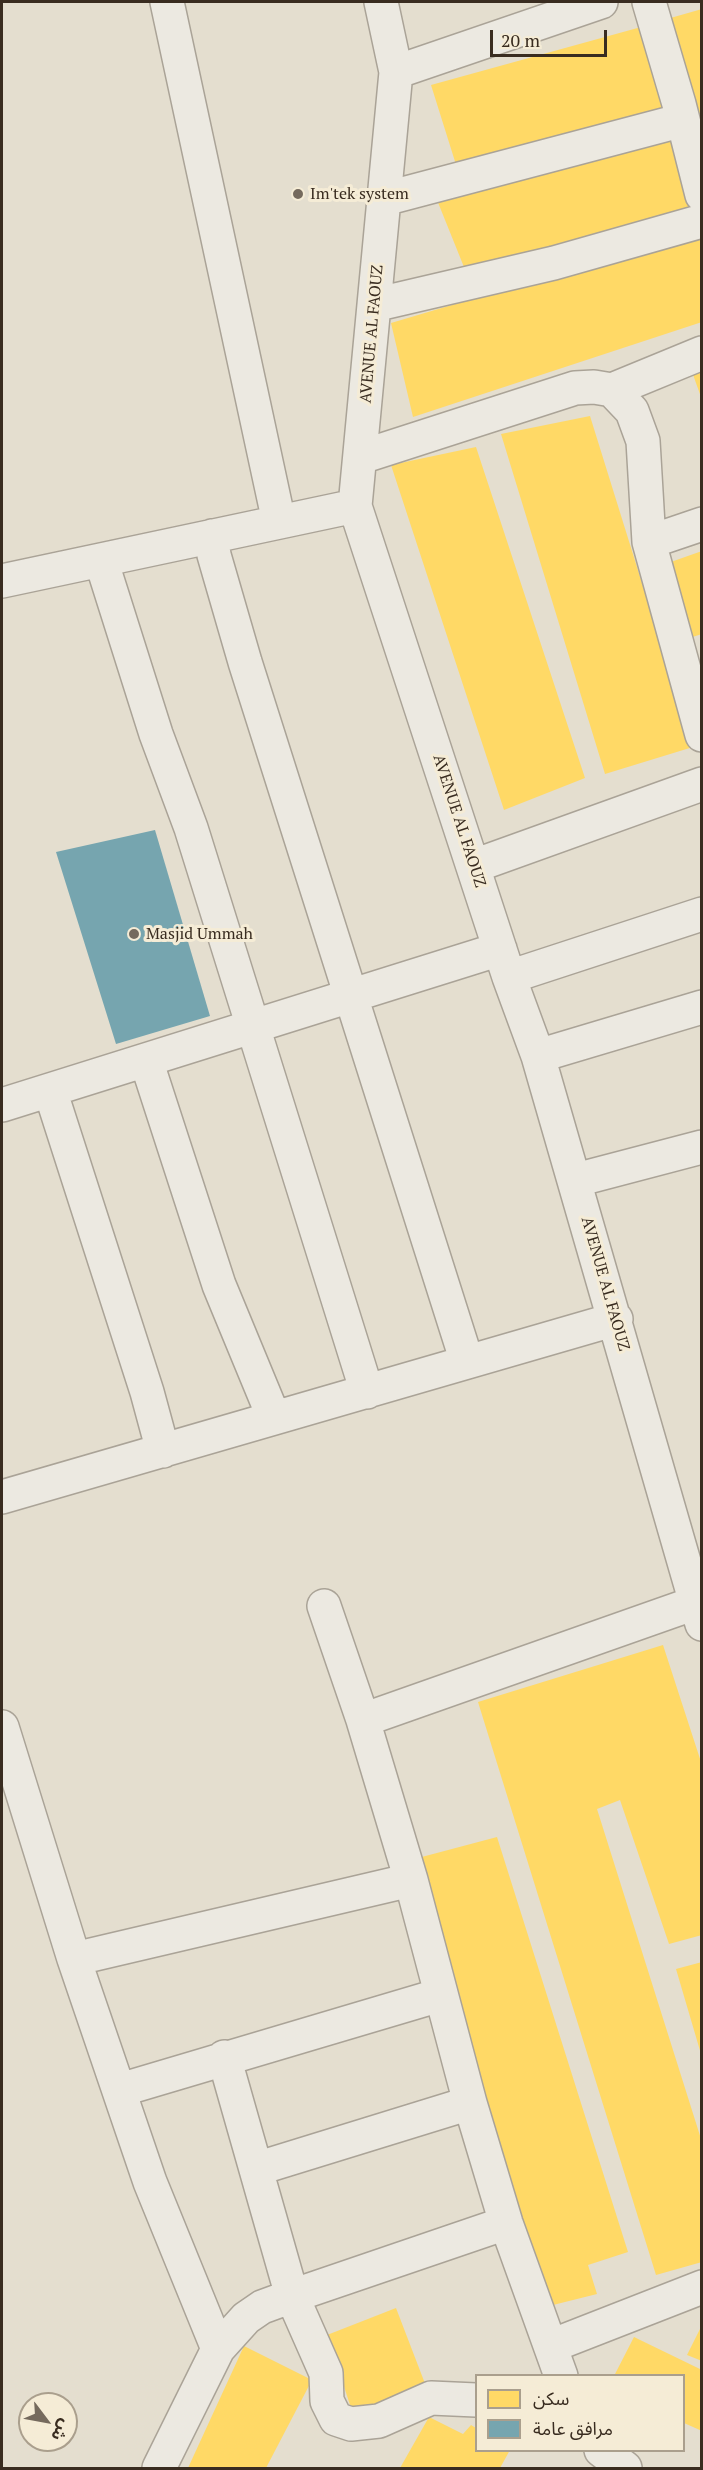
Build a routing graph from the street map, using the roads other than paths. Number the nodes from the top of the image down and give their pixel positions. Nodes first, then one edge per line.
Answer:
1 (167, 2) edge
2 (381, 2) edge
3 (601, 2) edge
4 (649, 2) edge
5 (396, 72) junction
6 (683, 120) junction
7 (702, 195) edge
8 (384, 199) junction
9 (702, 221) edge
10 (374, 305) junction
11 (702, 353) edge
12 (612, 390) junction
13 (360, 457) junction
14 (356, 506) junction
15 (279, 522) junction
16 (702, 524) edge
17 (212, 536) junction
18 (649, 542) junction
19 (100, 560) junction
20 (2, 581) edge
21 (690, 645) edge
22 (702, 735) edge
23 (702, 784) edge
24 (474, 866) junction
25 (702, 914) edge
26 (505, 963) junction
27 (352, 996) junction
28 (702, 1007) edge
29 (253, 1026) junction
30 (538, 1056) junction
31 (146, 1060) junction
32 (50, 1090) junction
33 (2, 1105) edge
34 (702, 1147) edge
35 (576, 1180) junction
36 (616, 1319) junction
37 (467, 1362) junction
38 (367, 1392) junction
39 (274, 1418) junction
40 (163, 1451) junction
41 (2, 1497) edge
42 (324, 1606) dead end
43 (698, 1614) edge
44 (363, 1720) junction
45 (2, 1727) edge
46 (411, 1880) junction
47 (74, 1959) junction
48 (440, 1995) junction
49 (224, 2057) junction
50 (120, 2090) junction
51 (470, 2103) junction
52 (256, 2169) junction
53 (506, 2223) junction
54 (702, 2287) edge
55 (292, 2296) junction
56 (218, 2349) junction
57 (556, 2361) edge
58 (475, 2400) edge
59 (602, 2452) edge
60 (159, 2469) edge
61 (625, 2469) edge

1 - 15 street
2 - 5 street, AVENUE AL FAOUZ
3 - 5 street
4 - 6 street
5 - 8 street, AVENUE AL FAOUZ
6 - 7 street
6 - 8 street
8 - 10 street, AVENUE AL FAOUZ
9 - 10 street
10 - 13 street, AVENUE AL FAOUZ
11 - 12 street
12 - 13 street
12 - 18 street
13 - 14 street, AVENUE AL FAOUZ
14 - 15 street
14 - 24 street, AVENUE AL FAOUZ
15 - 17 street
16 - 18 street
17 - 19 street
17 - 27 street
18 - 21 street
19 - 20 street
19 - 29 street
21 - 22 street
23 - 24 street
24 - 26 street, AVENUE AL FAOUZ
25 - 26 street
26 - 27 street
26 - 30 street, AVENUE AL FAOUZ
27 - 29 street
27 - 37 street
28 - 30 street
29 - 31 street
29 - 38 street
30 - 35 street, AVENUE AL FAOUZ
31 - 32 street
31 - 39 street
32 - 33 street
32 - 40 street
34 - 35 street
35 - 36 street, AVENUE AL FAOUZ
36 - 37 street
36 - 43 street, AVENUE AL FAOUZ
37 - 38 street
38 - 39 street
39 - 40 street
40 - 41 street
42 - 44 street
43 - 44 street
44 - 46 street
45 - 47 street
46 - 47 street
46 - 48 street
47 - 50 street
48 - 49 street
48 - 51 street
49 - 50 street
49 - 52 street
50 - 56 street
51 - 52 street
51 - 53 street
52 - 55 street
53 - 55 street
53 - 57 street
54 - 57 street
55 - 56 street
55 - 58 street
56 - 60 street
59 - 61 street

